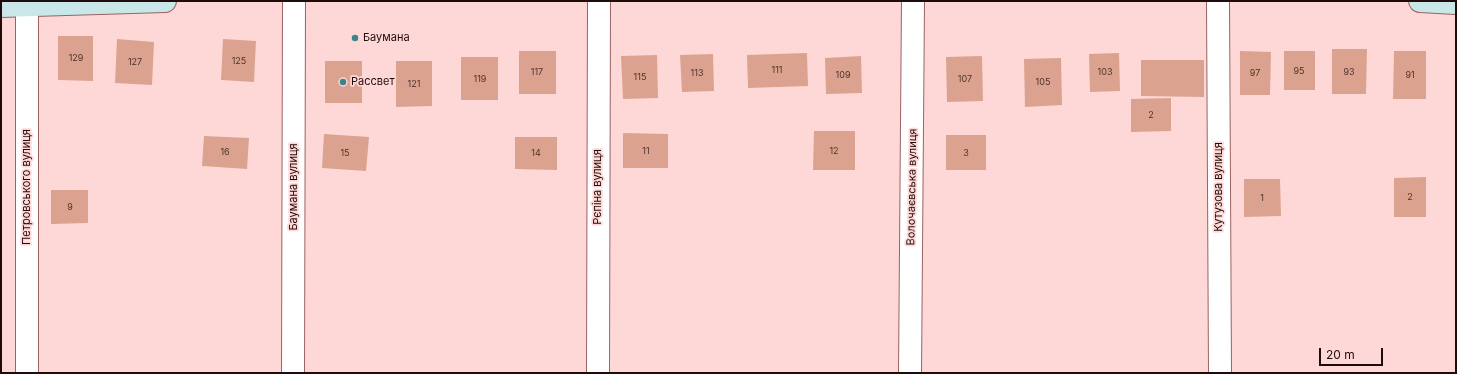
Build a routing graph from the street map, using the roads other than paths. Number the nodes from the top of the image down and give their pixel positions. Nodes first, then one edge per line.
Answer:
1 (165, 1) edge
2 (294, 1) edge
3 (599, 1) edge
4 (914, 1) edge
5 (1218, 1) edge
6 (1420, 1) edge
7 (27, 3) edge
8 (1456, 3) edge
9 (1, 6) edge
10 (26, 373) edge
11 (293, 373) edge
12 (598, 373) edge
13 (910, 373) edge
14 (1220, 373) edge

1 - 7 main road
2 - 11 street, Баумана вулиця
3 - 12 street, Рєпіна вулиця
4 - 13 street, Волочаєвська вулиця
5 - 14 street, Кутузова вулиця
6 - 8 main road
7 - 9 main road
7 - 10 street, Петровського вулиця

